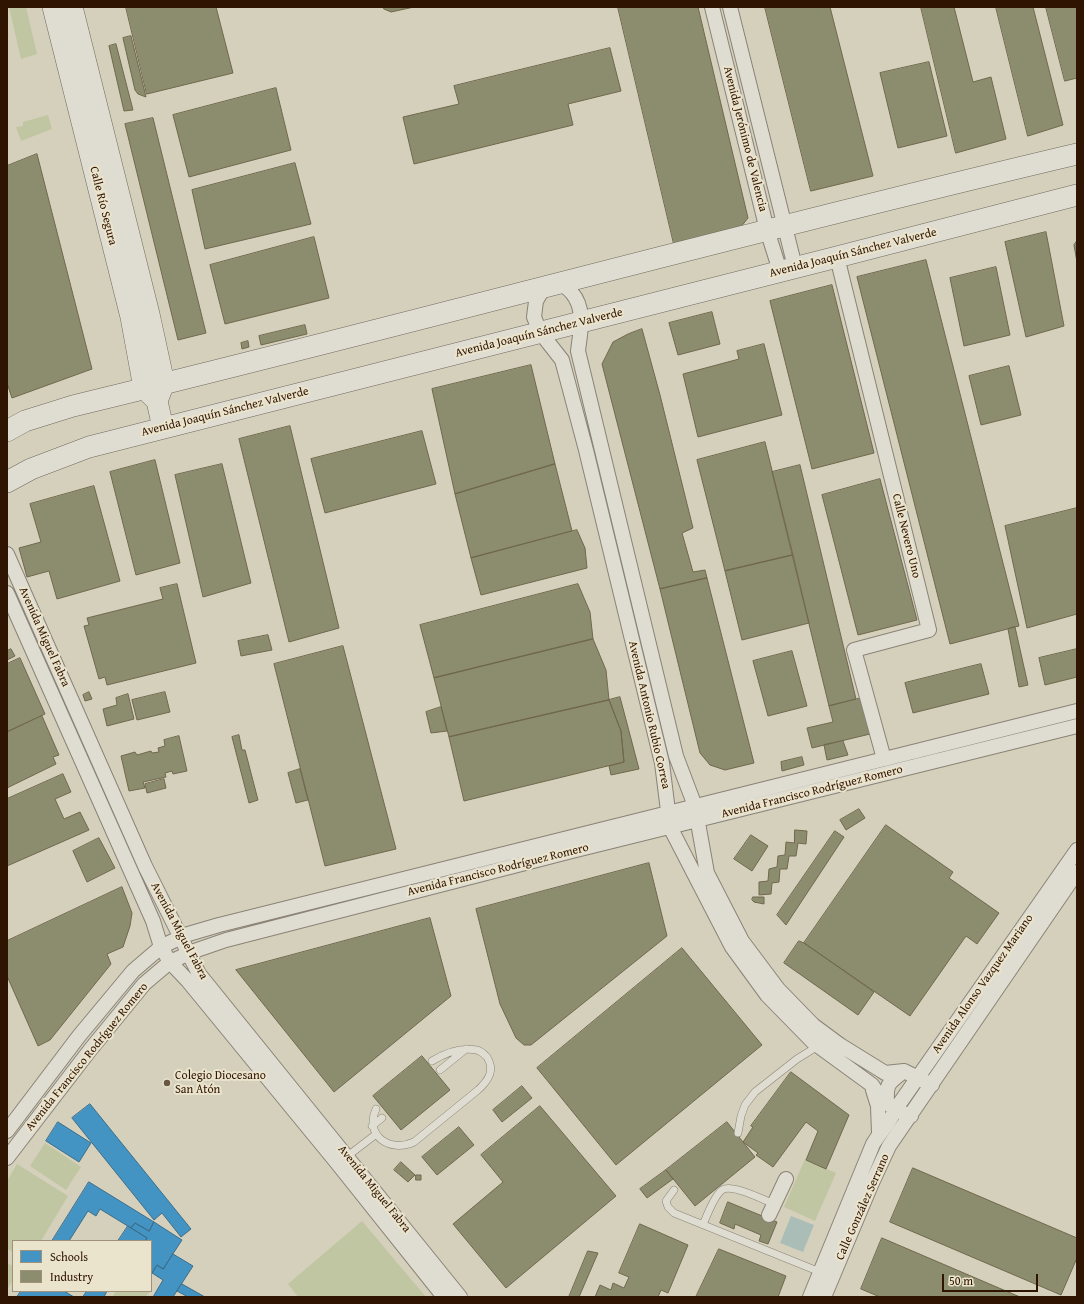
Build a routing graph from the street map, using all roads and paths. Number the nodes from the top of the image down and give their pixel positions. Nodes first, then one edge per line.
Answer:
1 (53, 7) edge
2 (72, 7) edge
3 (712, 7) edge
4 (730, 7) edge
5 (86, 101) junction
6 (1077, 154) edge
7 (1076, 195) edge
8 (776, 228) junction
9 (838, 257) junction
10 (788, 269) junction
11 (552, 285) junction
12 (140, 315) junction
13 (581, 322) junction
14 (540, 332) junction
15 (190, 376) junction
16 (155, 390) junction
17 (163, 428) junction
18 (7, 431) edge
19 (7, 482) edge
20 (7, 554) edge
21 (7, 593) edge
22 (1077, 711) edge
23 (1077, 726) edge
24 (884, 759) junction
25 (688, 786) junction
26 (666, 792) junction
27 (695, 806) junction
28 (670, 820) junction
29 (699, 820) junction
30 (702, 839) junction
31 (678, 841) junction
32 (1077, 850) edge
33 (1077, 872) edge
34 (721, 913) junction
35 (180, 937) junction
36 (161, 947) junction
37 (189, 954) junction
38 (170, 962) junction
39 (818, 1040) junction
40 (467, 1049) junction
41 (432, 1061) dead end
42 (440, 1070) dead end
43 (882, 1071) junction
44 (904, 1071) junction
45 (917, 1078) junction
46 (872, 1085) junction
47 (932, 1085) junction
48 (920, 1101) joint
49 (376, 1108) dead end
50 (891, 1111) junction
51 (910, 1116) junction
52 (382, 1118) dead end
53 (372, 1126) junction
54 (7, 1131) edge
55 (738, 1133) dead end
56 (879, 1133) junction
57 (375, 1135) junction
58 (7, 1158) edge
59 (343, 1160) junction
60 (786, 1180) dead end
61 (674, 1190) dead end
62 (772, 1210) joint
63 (703, 1225) junction
64 (820, 1272) junction
65 (444, 1297) edge
66 (460, 1297) edge
67 (810, 1297) edge
68 (824, 1297) edge

1 - 5 main road, Calle Río Segura
2 - 5 main road, Calle Río Segura
3 - 8 street, Avenida Jerónimo de Valencia
4 - 8 street, Avenida Jerónimo de Valencia
5 - 12 main road, Calle Río Segura
6 - 8 main road
7 - 9 main road, Avenida Joaquín Sánchez Valverde
8 - 10 street, Avenida Jerónimo de Valencia
8 - 11 main road
9 - 10 main road, Avenida Joaquín Sánchez Valverde
9 - 24 street, Calle Nevero Uno
10 - 13 main road, Avenida Joaquín Sánchez Valverde
11 - 13 street, Avenida Antonio Rubio Correa
11 - 14 street, Avenida Antonio Rubio Correa
11 - 15 main road
12 - 15 main road
12 - 16 main road, Calle Río Segura
13 - 14 main road, Avenida Joaquín Sánchez Valverde
13 - 25 street, Avenida Antonio Rubio Correa
14 - 17 main road, Avenida Joaquín Sánchez Valverde
14 - 26 street, Avenida Antonio Rubio Correa
15 - 16 main road
16 - 17 main road, Calle Río Segura
16 - 18 main road
17 - 19 main road, Avenida Joaquín Sánchez Valverde
20 - 35 street, Avenida Miguel Fabra
21 - 36 street, Avenida Miguel Fabra
22 - 24 street, Avenida Francisco Rodríguez Romero
23 - 29 street, Avenida Francisco Rodríguez Romero
24 - 27 street, Avenida Francisco Rodríguez Romero
25 - 26 street
25 - 27 street, Avenida Antonio Rubio Correa
26 - 28 street, Avenida Antonio Rubio Correa
27 - 28 street, Avenida Francisco Rodríguez Romero
27 - 29 street, Avenida Antonio Rubio Correa
28 - 29 street, Avenida Francisco Rodríguez Romero
28 - 31 street, Avenida Antonio Rubio Correa
28 - 35 street, Avenida Francisco Rodríguez Romero
28 - 37 street, Avenida Francisco Rodríguez Romero
29 - 30 street, Avenida Antonio Rubio Correa
30 - 31 street
30 - 34 street, Avenida Antonio Rubio Correa
31 - 34 street, Avenida Antonio Rubio Correa
32 - 45 street, Avenida Alonso Vazquez Mariano
33 - 47 street, Avenida Alonso Vazquez Mariano
34 - 39 street, Avenida Antonio Rubio Correa
35 - 36 street, Avenida Francisco Rodríguez Romero
35 - 37 street, Avenida Miguel Fabra
36 - 38 street, Avenida Miguel Fabra
36 - 54 street, Avenida Francisco Rodríguez Romero
37 - 38 street, Avenida Francisco Rodríguez Romero
37 - 59 street, Avenida Miguel Fabra
38 - 58 street, Avenida Francisco Rodríguez Romero
38 - 59 street, Avenida Miguel Fabra
39 - 43 street, Avenida Antonio Rubio Correa
39 - 46 street, Avenida Antonio Rubio Correa
39 - 55 lane
40 - 41 lane
40 - 42 lane
40 - 57 lane
43 - 44 street
43 - 46 street
44 - 45 street
44 - 50 street
45 - 47 street
45 - 50 street, Avenida Alonso Vazquez Mariano
46 - 50 street, Avenida Antonio Rubio Correa
46 - 56 street
47 - 48 street, Avenida Alonso Vazquez Mariano
48 - 51 street, Calle González Serrano
49 - 53 lane
50 - 51 street, Avenida Antonio Rubio Correa
50 - 56 street, Calle González Serrano
51 - 68 street, Calle González Serrano
52 - 53 lane
53 - 57 lane
56 - 64 street, Calle González Serrano
57 - 59 lane
59 - 65 street, Avenida Miguel Fabra
59 - 66 street, Avenida Miguel Fabra
60 - 62 street
61 - 63 lane
62 - 63 lane
63 - 64 lane
64 - 67 street, Calle González Serrano

